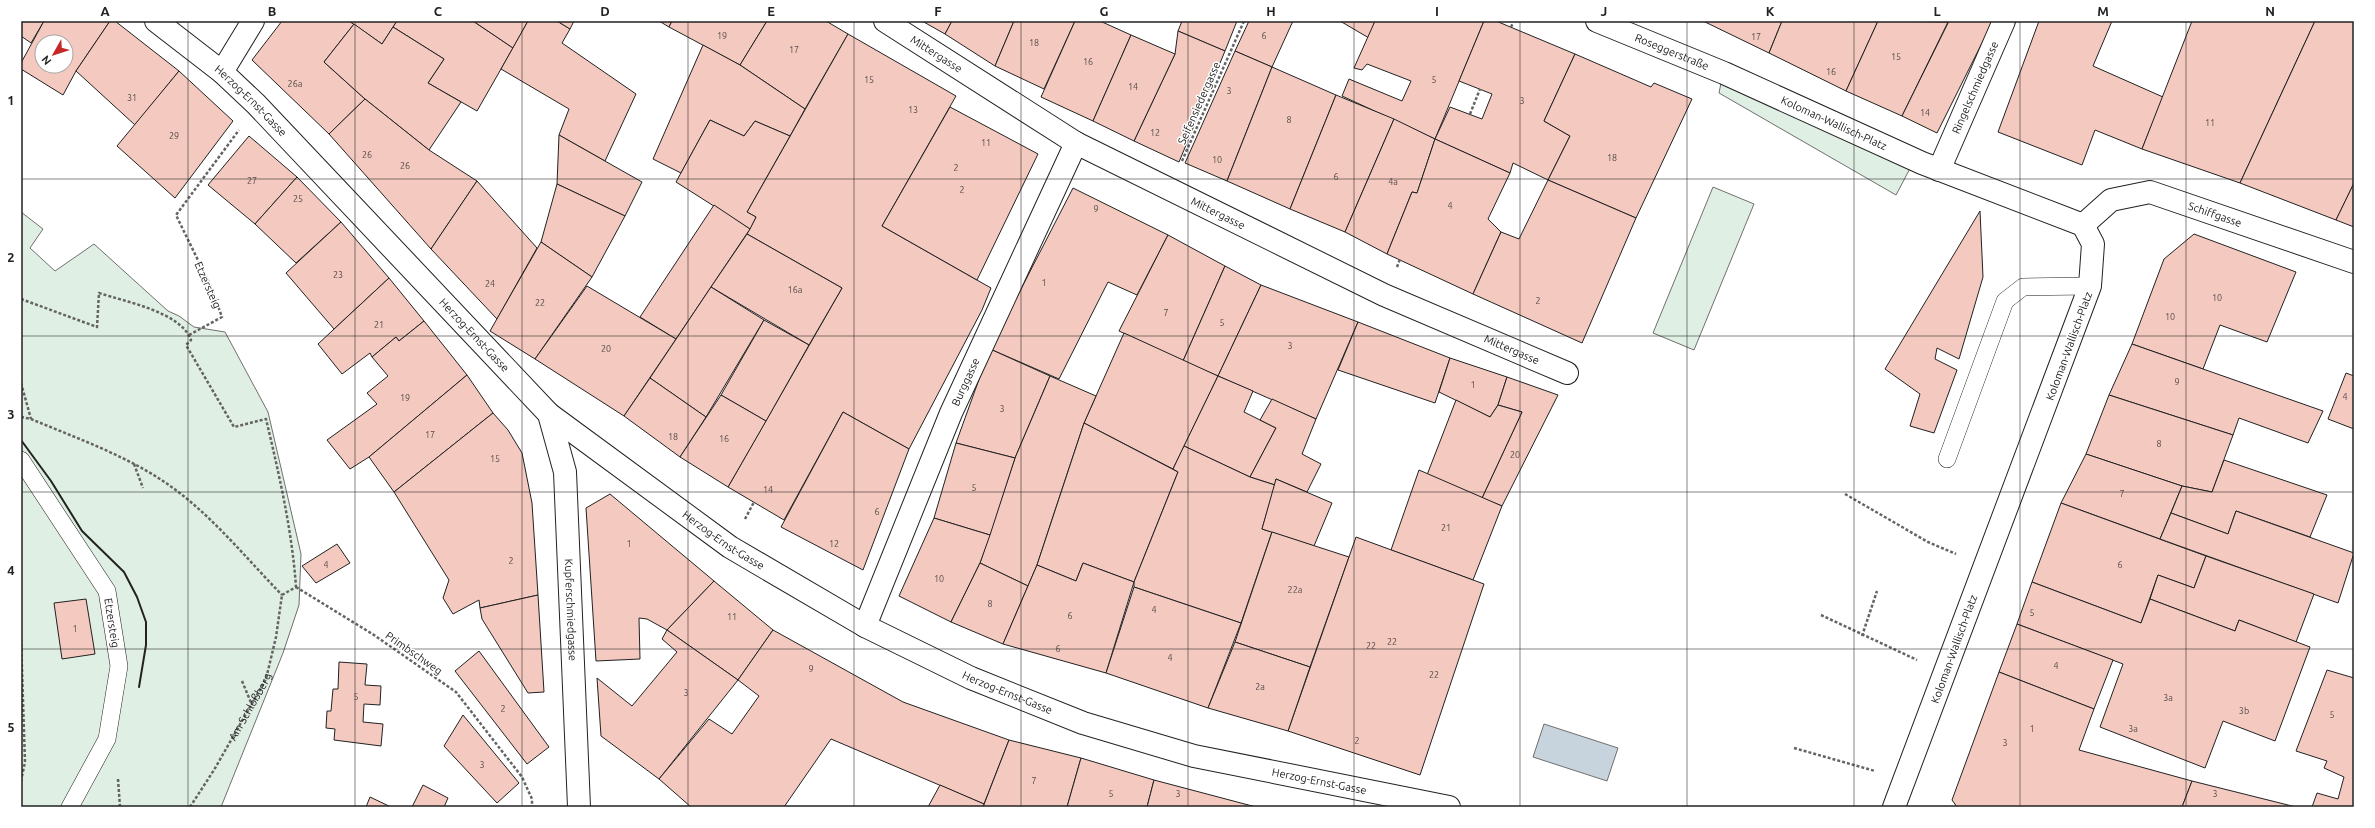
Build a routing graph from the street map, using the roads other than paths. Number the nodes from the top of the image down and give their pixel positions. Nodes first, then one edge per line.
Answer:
1 (156, 21) edge
2 (253, 21) edge
3 (885, 21) edge
4 (1598, 21) edge
5 (2004, 21) edge
6 (222, 72) junction
7 (1724, 73) joint
8 (1076, 143) junction
9 (1942, 161) junction
10 (2083, 225) junction
11 (2354, 262) edge
12 (2090, 286) junction
13 (1567, 373) dead end
14 (549, 414) junction
15 (1947, 459) dead end
16 (21, 460) edge
17 (865, 626) junction
18 (70, 807) edge
19 (579, 807) edge
20 (1445, 807) edge
21 (1894, 807) edge

1 - 6 street, Herzog-Ernst-Gasse
2 - 6 street
3 - 8 street, Mittergasse
4 - 7 street, Roseggerstraße
5 - 9 street, Ringelschmiedgasse
6 - 14 street, Herzog-Ernst-Gasse
7 - 9 street, Koloman-Wallisch-Platz
8 - 13 street, Mittergasse
8 - 17 street, Burggasse
9 - 10 street, Koloman-Wallisch-Platz
10 - 11 street, Schiffgasse
10 - 12 street, Koloman-Wallisch-Platz
12 - 15 lane
12 - 21 street, Koloman-Wallisch-Platz
14 - 17 street, Herzog-Ernst-Gasse
14 - 19 street, Kupferschmiedgasse
16 - 18 lane, Etzersteig
17 - 20 street, Herzog-Ernst-Gasse

